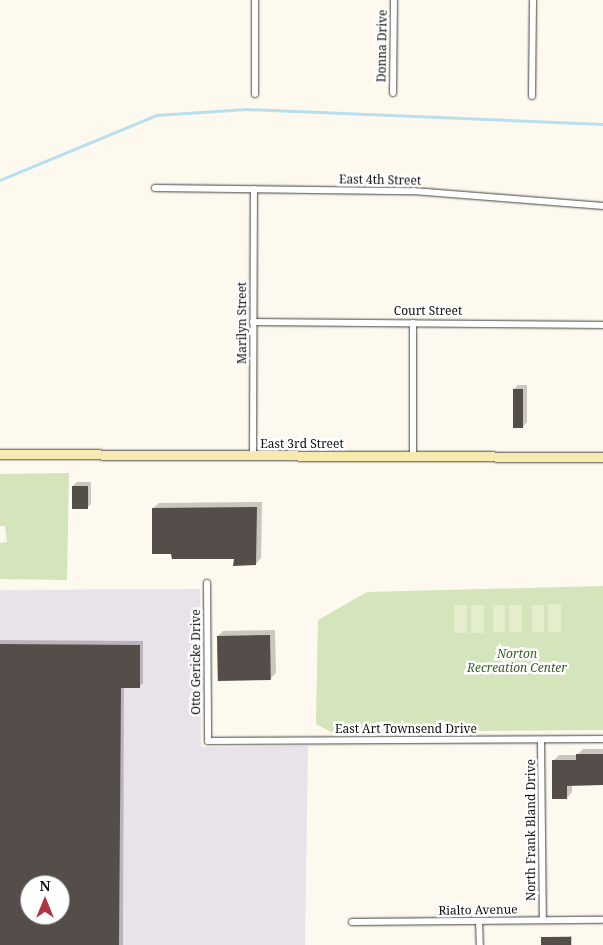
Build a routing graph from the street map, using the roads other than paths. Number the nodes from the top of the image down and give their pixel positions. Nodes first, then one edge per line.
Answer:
1 (255, 0) edge
2 (394, 0) edge
3 (533, 0) edge
4 (393, 93) dead end
5 (255, 94) dead end
6 (532, 96) dead end
7 (156, 188) dead end
8 (254, 189) junction
9 (603, 206) edge
10 (253, 322) junction
11 (413, 323) junction
12 (603, 325) edge
13 (0, 454) edge
14 (252, 456) junction
15 (413, 457) junction
16 (603, 457) edge
17 (207, 583) dead end
18 (541, 740) junction
19 (603, 740) edge
20 (208, 741) joint
21 (542, 920) junction
22 (603, 920) edge
23 (480, 921) junction
24 (352, 922) dead end
25 (480, 945) edge

1 - 5 street
2 - 4 street, Donna Drive
3 - 6 street
7 - 8 street, East 4th Street
8 - 9 street, East 4th Street
8 - 10 street, Marilyn Street
10 - 11 street, Court Street
10 - 14 street, Marilyn Street
11 - 12 street, Court Street
11 - 15 street
13 - 14 main road, East 3rd Street
14 - 15 main road, East 3rd Street
15 - 16 main road, East 3rd Street
17 - 20 street, Otto Gericke Drive
18 - 19 street, East Art Townsend Drive
18 - 20 street, East Art Townsend Drive
18 - 21 street, North Frank Bland Drive
21 - 22 street, Rialto Avenue
21 - 23 street, Rialto Avenue
23 - 24 street, Rialto Avenue
23 - 25 street

